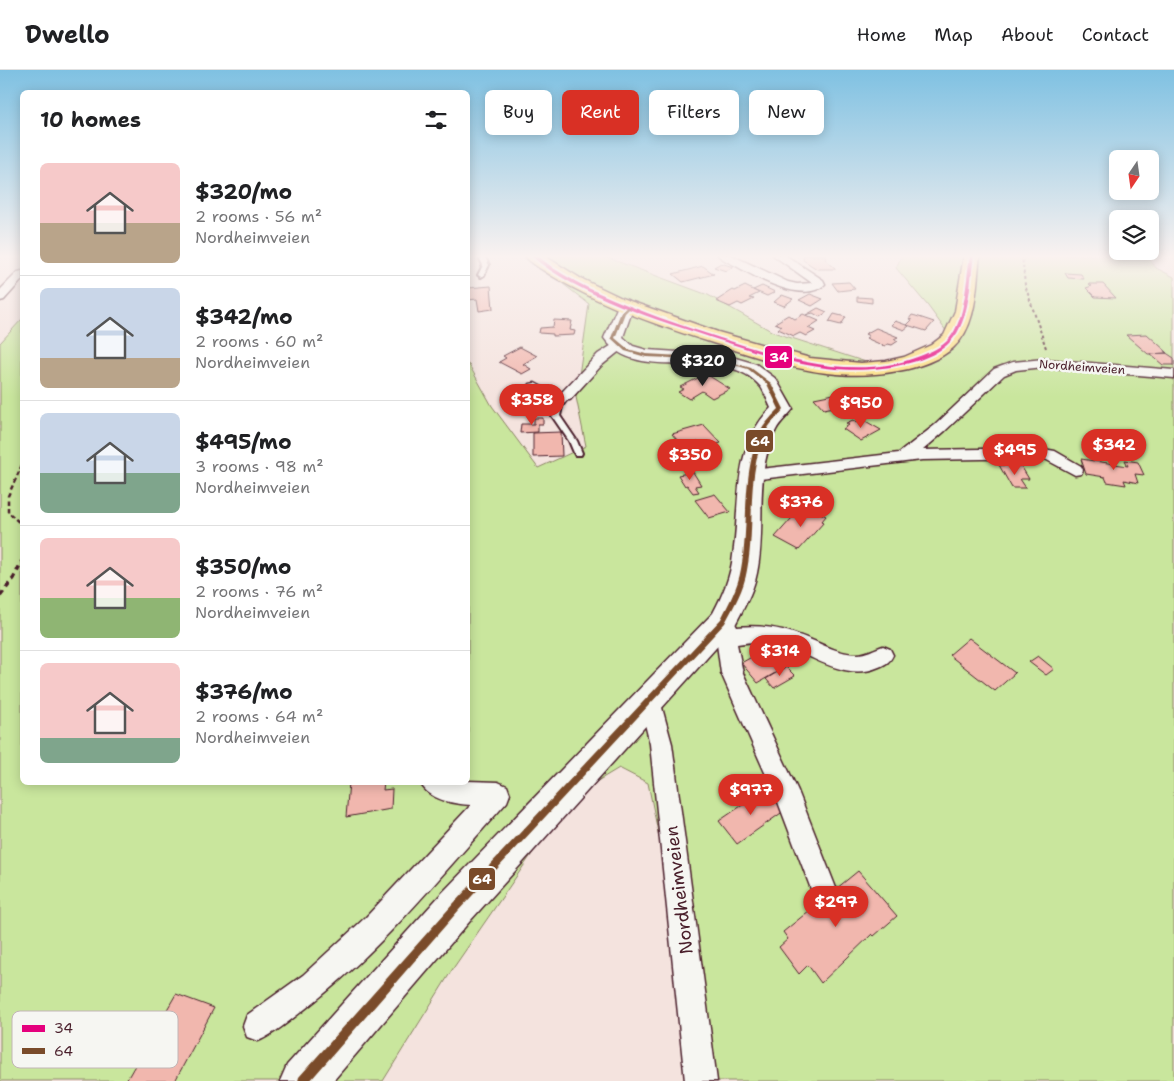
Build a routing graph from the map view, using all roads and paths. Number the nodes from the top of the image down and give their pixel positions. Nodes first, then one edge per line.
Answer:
1 (594, 302) edge
2 (965, 302) edge
3 (1030, 302) edge
4 (621, 327) junction
5 (1052, 364) junction
6 (1174, 374) edge
7 (535, 387) dead end
8 (565, 397) junction
9 (578, 453) dead end
10 (904, 457) junction
11 (20, 469) edge
12 (1075, 470) dead end
13 (752, 475) junction
14 (20, 523) edge
15 (20, 565) edge
16 (0, 596) edge
17 (725, 629) junction
18 (883, 655) dead end
19 (650, 700) junction
20 (436, 785) edge
21 (823, 888) dead end
22 (258, 1026) dead end
23 (303, 1081) edge
24 (701, 1081) edge

1 - 4 main road
2 - 4 main road
3 - 5 path
4 - 8 street
4 - 13 main road
5 - 6 street, Nordheimveien
5 - 10 street, Nordheimveien
7 - 8 street
8 - 9 lane
10 - 12 street
10 - 13 street
11 - 14 path
13 - 17 main road
15 - 16 path
17 - 18 street
17 - 19 main road
17 - 21 street
19 - 23 main road
19 - 24 street, Nordheimveien
20 - 22 street

